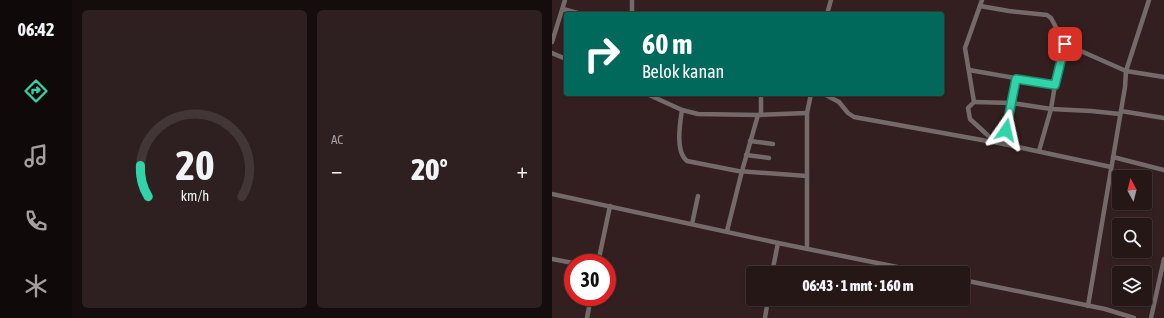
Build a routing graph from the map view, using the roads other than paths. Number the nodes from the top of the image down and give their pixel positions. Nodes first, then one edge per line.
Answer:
1 (565, 0) edge
2 (632, 0) edge
3 (831, 0) edge
4 (982, 0) edge
5 (1149, 0) edge
6 (980, 6) junction
7 (563, 9) junction
8 (574, 12) edge
9 (632, 12) edge
10 (828, 12) edge
11 (552, 42) edge
12 (1065, 44) junction
13 (552, 53) edge
14 (564, 58) edge
15 (969, 70) junction
16 (1126, 71) junction
17 (1164, 77) edge
18 (1016, 79) junction
19 (1055, 85) junction
20 (651, 96) edge
21 (761, 96) edge
22 (811, 96) edge
23 (828, 96) edge
24 (974, 102) junction
25 (1012, 103) junction
26 (1051, 109) junction
27 (682, 110) junction
28 (807, 113) junction
29 (1121, 113) junction
30 (759, 115) junction
31 (1164, 118) edge
32 (750, 141) junction
33 (995, 142) junction
34 (773, 144) dead end
35 (1004, 144) junction
36 (1039, 151) junction
37 (746, 155) junction
38 (1114, 157) junction
39 (769, 158) dead end
40 (1111, 166) junction
41 (1164, 170) edge
42 (742, 171) junction
43 (807, 176) junction
44 (552, 194) edge
45 (698, 196) dead end
46 (610, 206) junction
47 (692, 224) junction
48 (728, 232) junction
49 (778, 243) junction
50 (807, 248) junction
51 (600, 254) edge
52 (552, 259) edge
53 (1164, 259) edge
54 (564, 261) edge
55 (773, 266) edge
56 (893, 266) edge
57 (970, 281) edge
58 (589, 306) edge
59 (767, 306) edge
60 (1088, 306) junction
61 (587, 318) edge
62 (765, 318) edge
63 (1134, 318) edge
64 (1152, 318) edge

1 - 7 street
2 - 9 street
3 - 10 street
4 - 6 street
5 - 16 street
6 - 12 street
6 - 15 street
7 - 8 street
7 - 11 street
12 - 16 street
12 - 19 street
13 - 14 street
15 - 18 street
15 - 24 street
16 - 17 street
16 - 29 street
18 - 19 street
18 - 25 street
19 - 26 street
20 - 27 street
21 - 30 street
22 - 28 street
23 - 33 street
24 - 25 street
24 - 33 street
25 - 26 street
25 - 35 street
26 - 29 street
26 - 36 street
27 - 30 street
27 - 42 street
28 - 30 street
28 - 43 street
29 - 31 street
29 - 38 street
30 - 32 street
32 - 34 street
32 - 37 street
33 - 35 street
35 - 36 street
36 - 40 street
37 - 39 street
37 - 42 street
38 - 40 street
38 - 41 street
40 - 60 street
42 - 43 street
42 - 48 street
43 - 50 street
44 - 46 street
45 - 47 street
46 - 47 street
46 - 51 street
47 - 48 street
48 - 49 street
49 - 50 street
49 - 55 street
50 - 56 street
52 - 54 street
53 - 64 street
57 - 60 street
58 - 61 street
59 - 62 street
60 - 63 street

